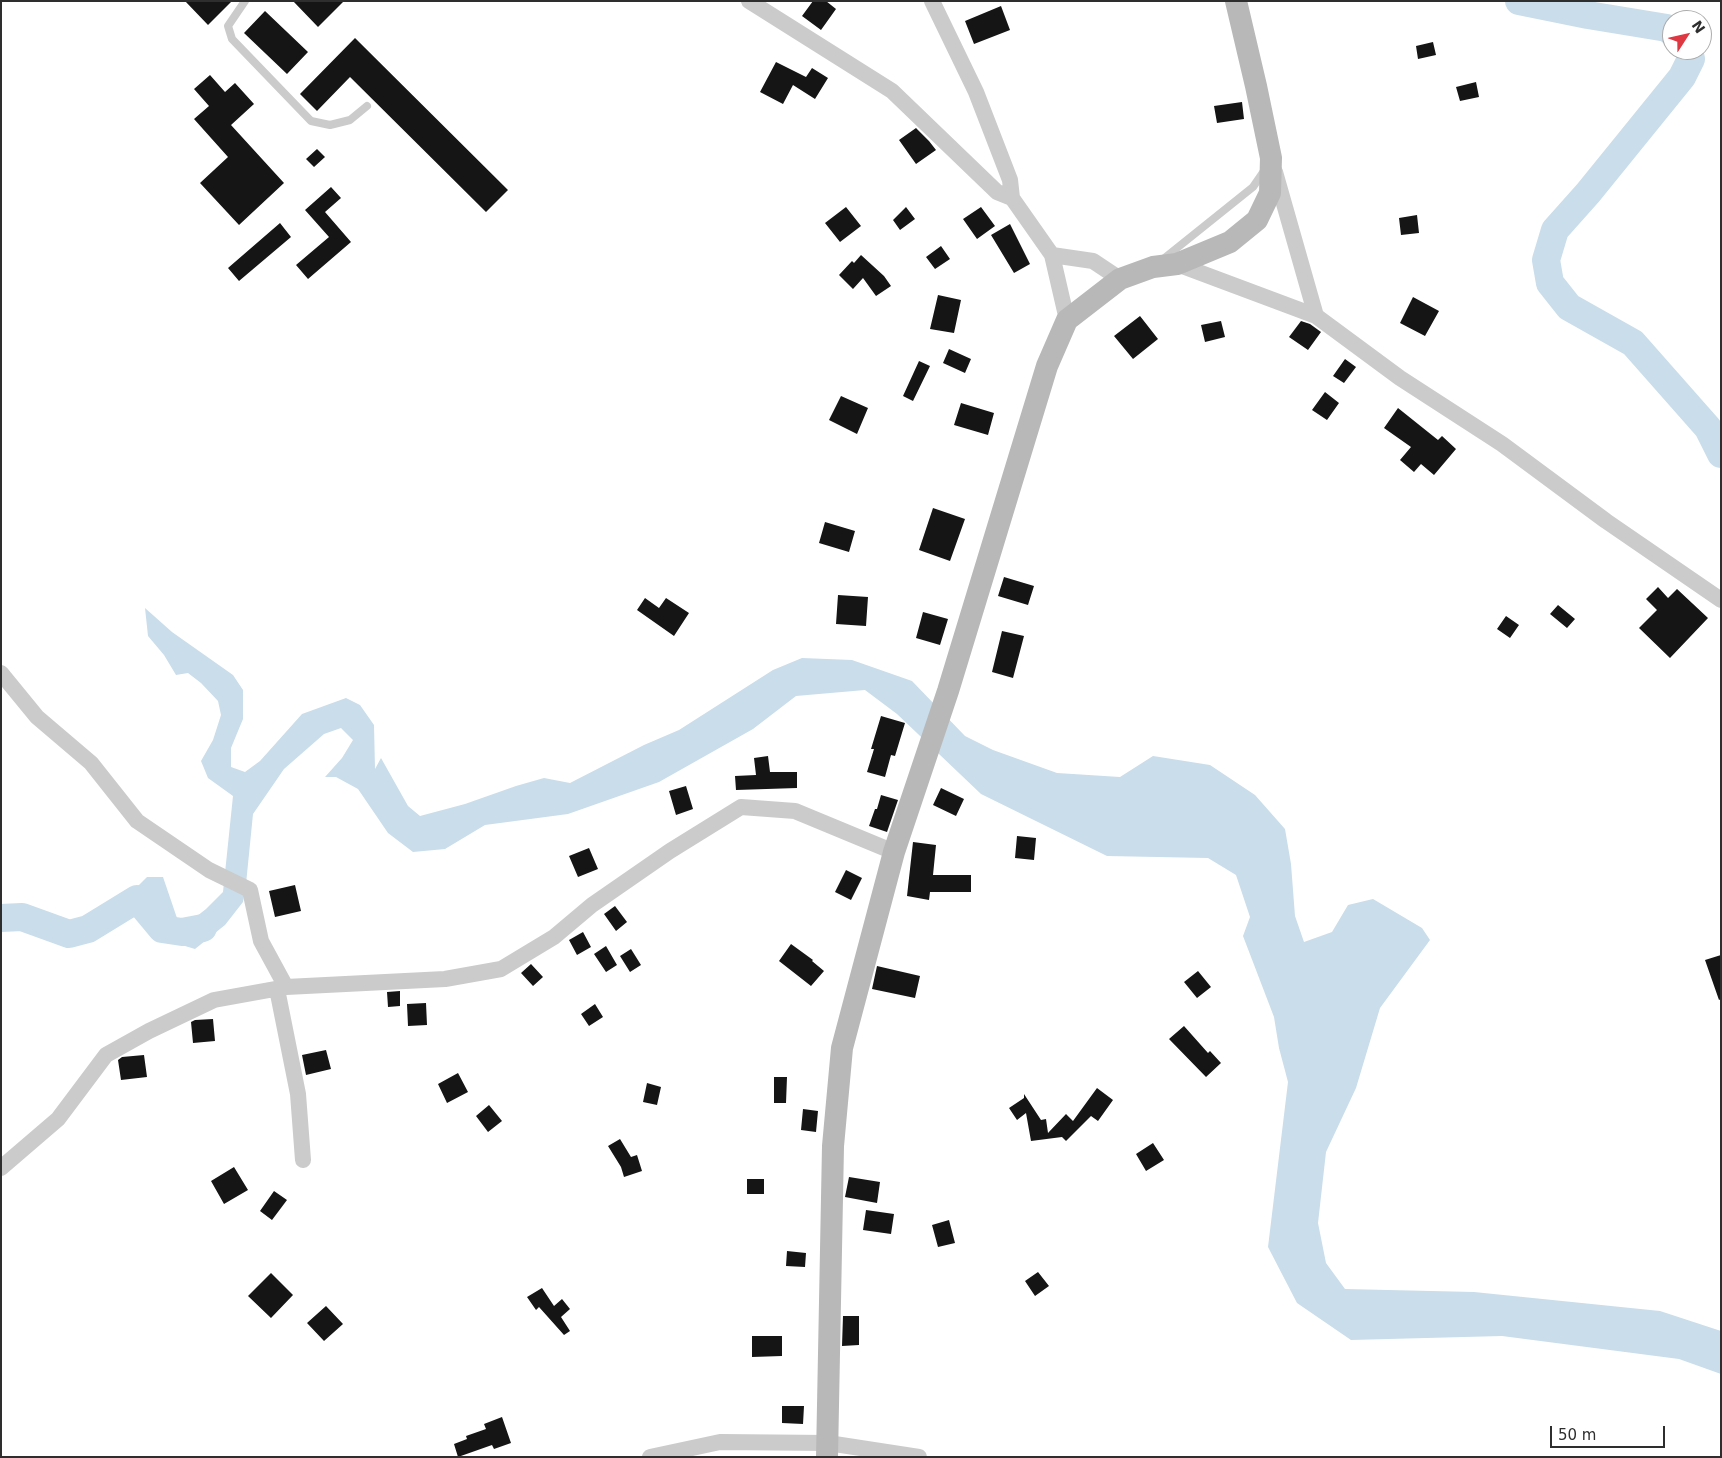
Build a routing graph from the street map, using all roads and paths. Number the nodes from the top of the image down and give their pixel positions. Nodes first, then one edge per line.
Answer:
1 (245, 1) edge
2 (749, 1) edge
3 (932, 1) edge
4 (1236, 1) edge
5 (368, 106) dead end
6 (1271, 158) junction
7 (1012, 198) junction
8 (1052, 255) junction
9 (1177, 264) junction
10 (1153, 267) junction
11 (1120, 279) junction
12 (1316, 316) junction
13 (1067, 320) junction
14 (1721, 600) edge
15 (1, 673) edge
16 (894, 852) junction
17 (282, 988) junction
18 (303, 1160) dead end
19 (1, 1168) edge
20 (828, 1450) edge
21 (650, 1457) edge
22 (919, 1457) edge

1 - 5 lane
2 - 7 street
3 - 7 street
4 - 6 main road
6 - 9 main road
6 - 10 lane
6 - 12 street
7 - 8 street
8 - 11 street
8 - 13 street
9 - 10 main road
9 - 12 street
10 - 11 main road
11 - 13 main road
12 - 14 street
13 - 16 main road
15 - 17 street
16 - 17 street
16 - 20 main road
17 - 18 street
17 - 19 street
20 - 21 street
20 - 22 street

